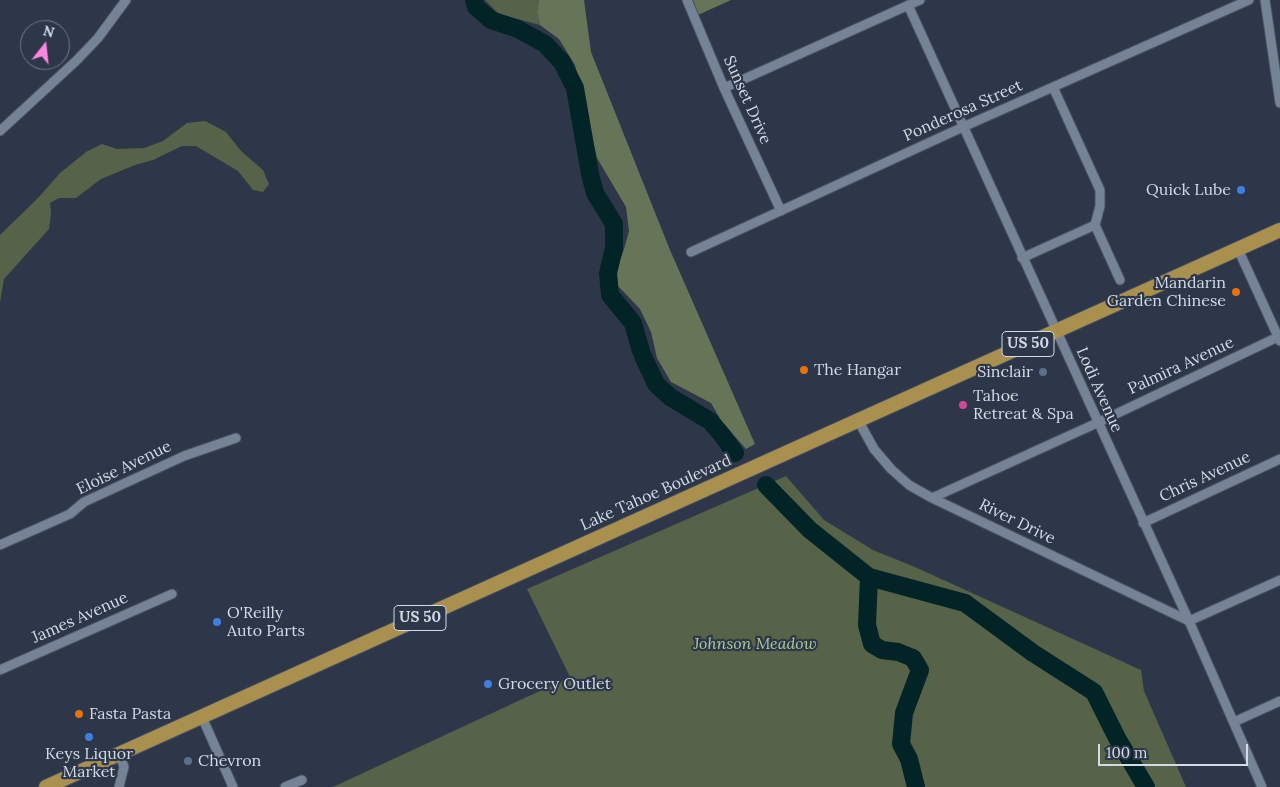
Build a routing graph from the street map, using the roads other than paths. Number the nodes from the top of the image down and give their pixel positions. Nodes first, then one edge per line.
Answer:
1 (126, 0) edge
2 (687, 0) edge
3 (920, 0) edge
4 (1249, 0) edge
5 (1265, 0) edge
6 (908, 6) junction
7 (1053, 87) junction
8 (724, 88) junction
9 (1280, 103) edge
10 (963, 127) junction
11 (0, 131) edge
12 (781, 211) junction
13 (1095, 225) junction
14 (1280, 230) edge
15 (1238, 249) junction
16 (691, 252) dead end
17 (1022, 258) junction
18 (1120, 280) dead end
19 (1056, 331) junction
20 (1279, 338) edge
21 (858, 420) junction
22 (1097, 423) junction
23 (236, 438) dead end
24 (1280, 459) edge
25 (932, 498) junction
26 (1143, 523) junction
27 (0, 545) edge
28 (1280, 580) edge
29 (172, 594) dead end
30 (1189, 621) junction
31 (0, 670) edge
32 (1280, 701) edge
33 (202, 717) junction
34 (1234, 722) junction
35 (120, 754) junction
36 (302, 780) dead end
37 (46, 787) edge
38 (119, 787) edge
39 (233, 787) edge
40 (285, 787) edge
41 (1262, 787) edge

1 - 11 street
2 - 8 street, Sunset Drive
3 - 6 street
4 - 7 street, Ponderosa Street
5 - 9 street
6 - 8 street
6 - 10 street, Lodi Avenue
7 - 10 street, Ponderosa Street
7 - 13 street
8 - 12 street, Sunset Drive
10 - 12 street, Ponderosa Street
10 - 17 street, Lodi Avenue
12 - 16 street, Ponderosa Street
13 - 17 street
13 - 18 street
14 - 15 highway, Lake Tahoe Boulevard / US 50
15 - 19 highway, Lake Tahoe Boulevard / US 50
15 - 20 street
17 - 19 street, Lodi Avenue
19 - 21 highway, Lake Tahoe Boulevard / US 50
19 - 22 street, Lodi Avenue
20 - 22 street, Palmira Avenue
21 - 25 street, River Drive
21 - 33 highway, Lake Tahoe Boulevard / US 50
22 - 25 street, Palmira Avenue
22 - 26 street, Lodi Avenue
23 - 27 street, Eloise Avenue
24 - 26 street, Chris Avenue
25 - 30 street, River Drive
26 - 30 street, Lodi Avenue
28 - 30 street
29 - 31 street, James Avenue
30 - 34 street, Lodi Avenue
32 - 34 street
33 - 35 highway, Lake Tahoe Boulevard / US 50
33 - 39 street
34 - 41 street, Lodi Avenue
35 - 37 highway, Lake Tahoe Boulevard / US 50
35 - 38 street
36 - 40 street

